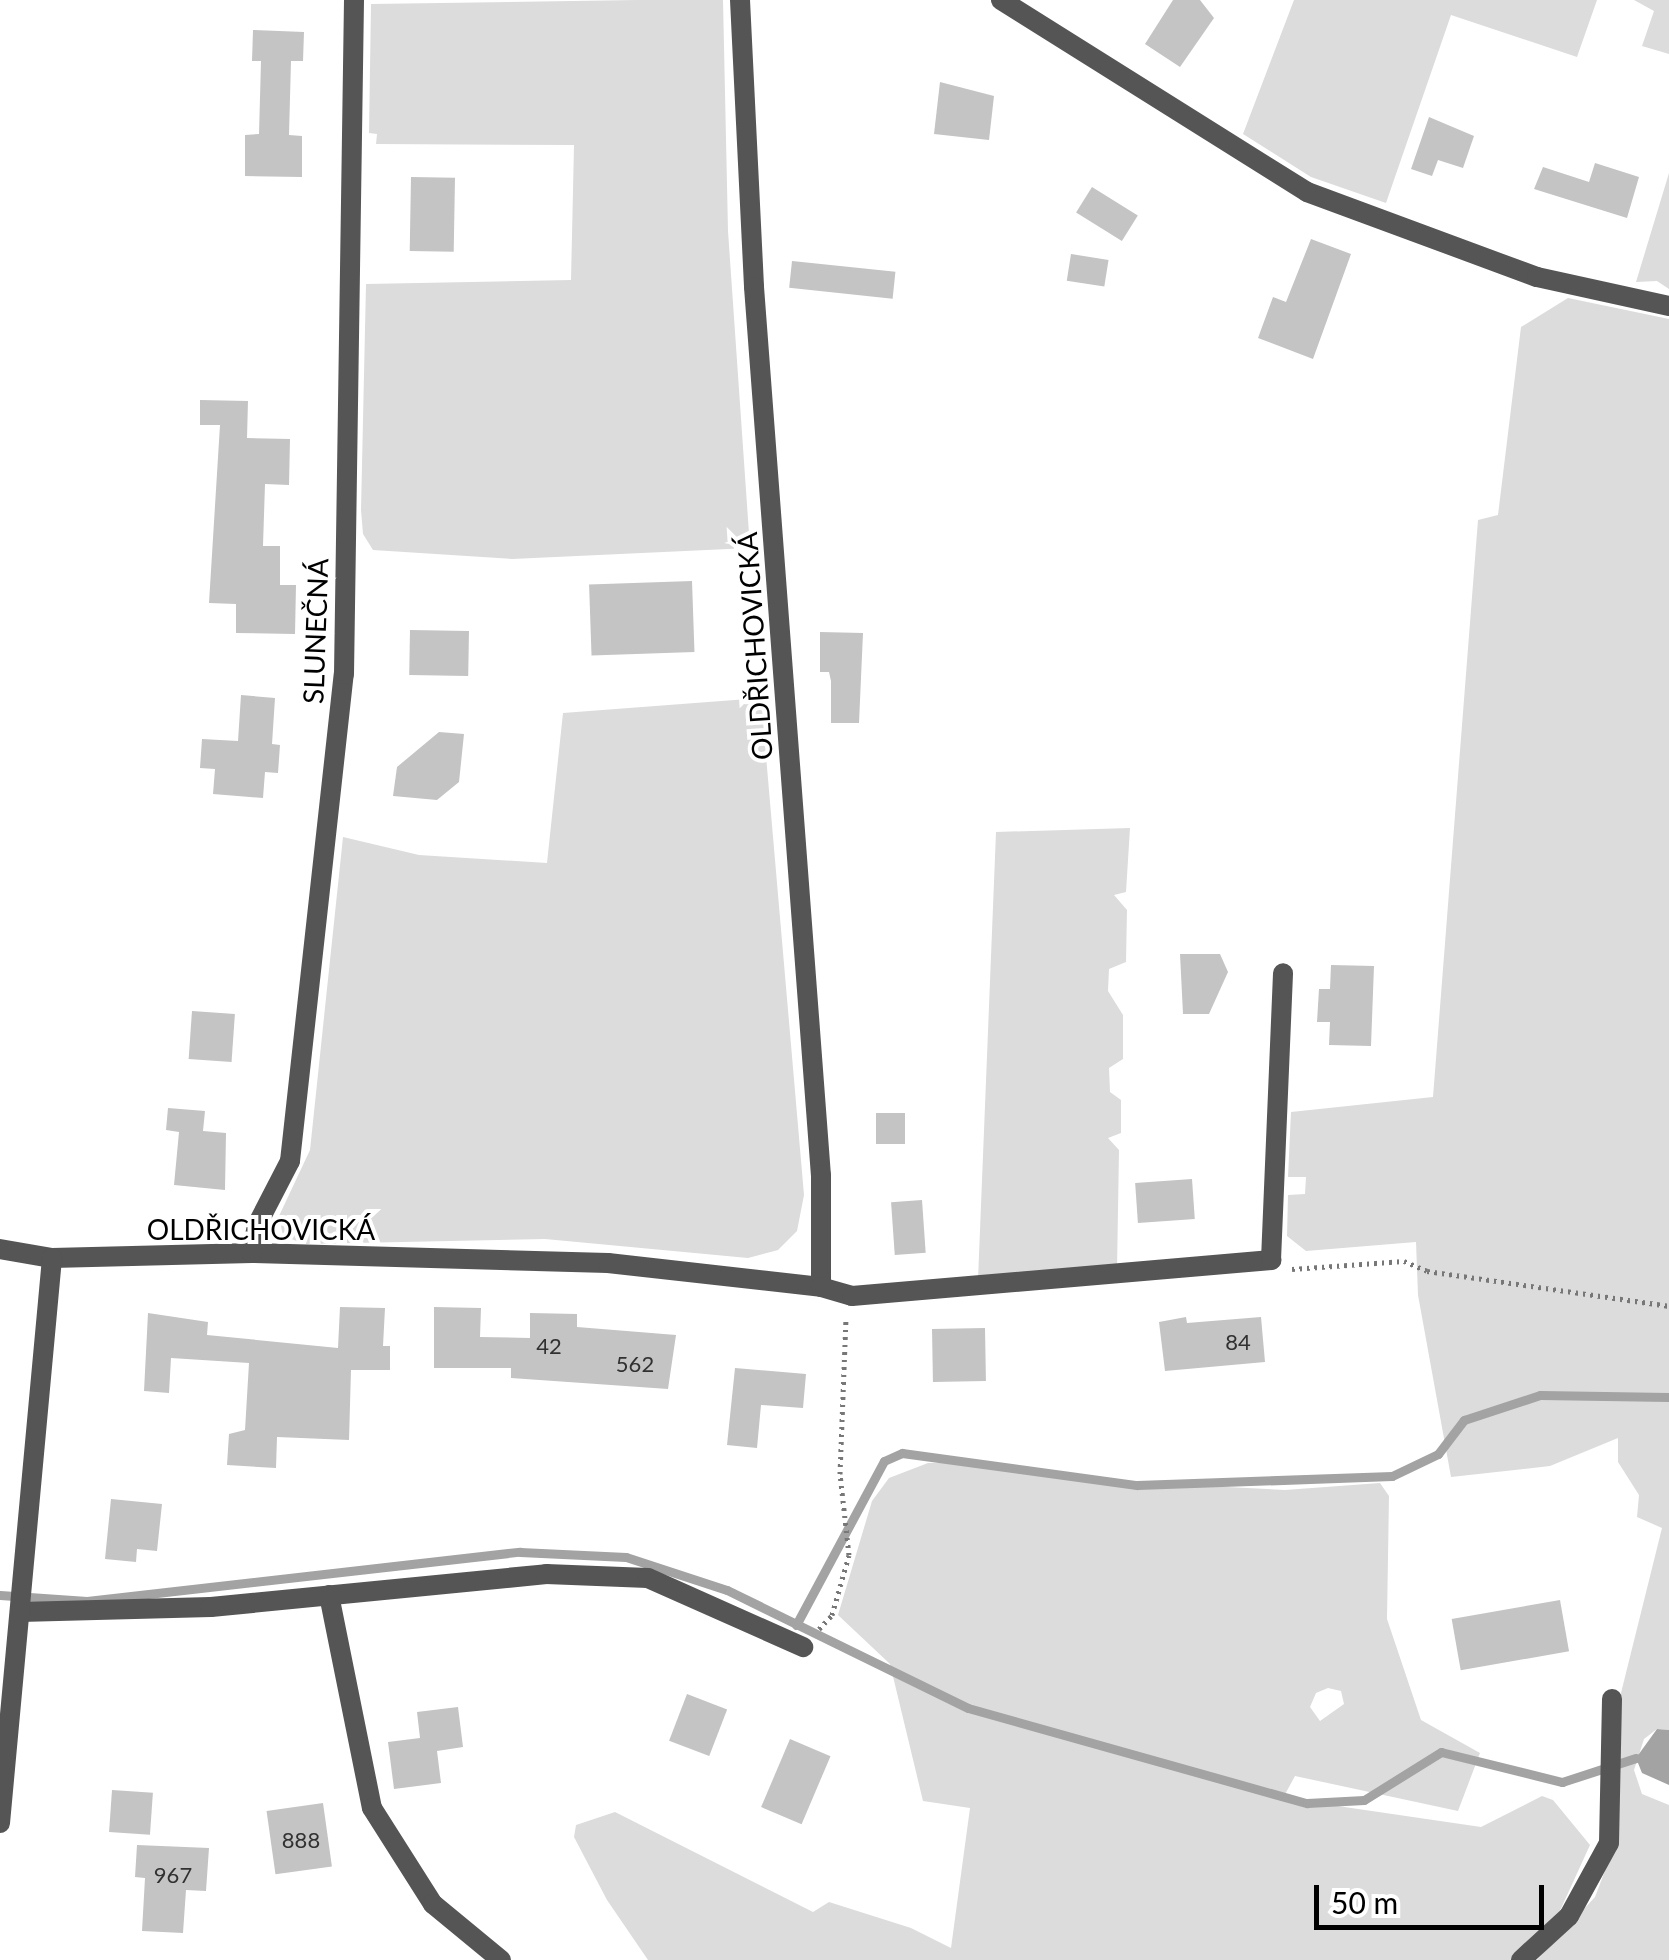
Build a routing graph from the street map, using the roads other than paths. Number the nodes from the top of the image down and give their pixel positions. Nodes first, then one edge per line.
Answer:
1 (354, 0) edge
2 (740, 0) edge
3 (1001, 0) edge
4 (1669, 306) edge
5 (1283, 973) dead end
6 (0, 1249) edge
7 (252, 1253) junction
8 (52, 1258) junction
9 (821, 1287) junction
10 (330, 1595) junction
11 (20, 1612) junction
12 (802, 1647) road end
13 (1612, 1698) dead end
14 (0, 1823) edge
15 (501, 1960) edge
16 (1520, 1960) edge

1 - 7 street, SLUNEČNÁ
2 - 9 street, OLDŘICHOVICKÁ
3 - 4 street
5 - 9 street, OLDŘICHOVICKÁ
6 - 8 street, OLDŘICHOVICKÁ
7 - 8 street, OLDŘICHOVICKÁ
7 - 9 street, OLDŘICHOVICKÁ
8 - 11 street
10 - 11 street
10 - 12 street
10 - 15 street
11 - 14 street
13 - 16 street

